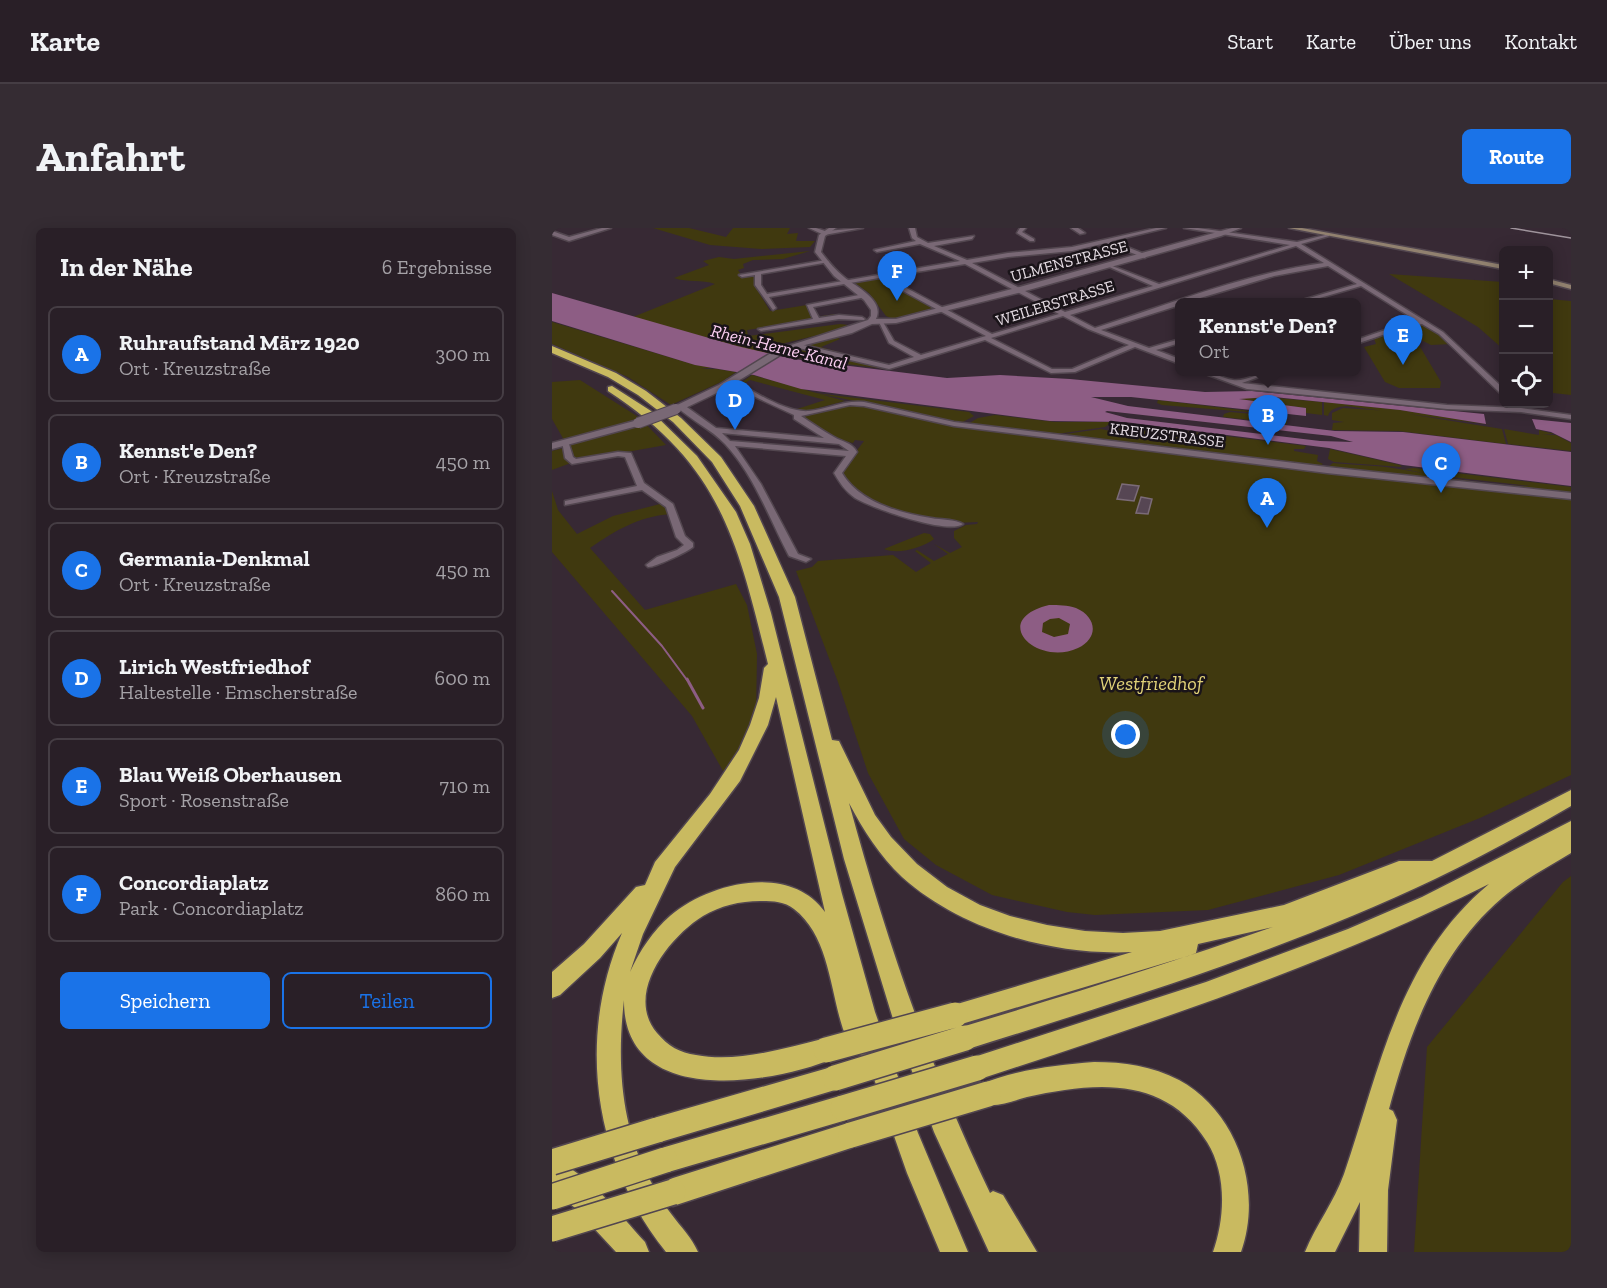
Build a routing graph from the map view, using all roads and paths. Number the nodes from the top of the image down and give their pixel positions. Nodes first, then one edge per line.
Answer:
1 (608, 228) edge
2 (812, 228) edge
3 (833, 228) edge
4 (860, 228) edge
5 (912, 228) edge
6 (1023, 228) edge
7 (1074, 228) edge
8 (1163, 228) edge
9 (1188, 228) edge
10 (1238, 228) edge
11 (1292, 228) edge
12 (552, 233) edge
13 (824, 233) junction
14 (1082, 233) dead end
15 (1225, 233) junction
16 (1327, 235) junction
17 (972, 237) dead end
18 (1032, 240) dead end
19 (1107, 241) junction
20 (924, 244) junction
21 (1297, 244) junction
22 (877, 250) dead end
23 (1144, 256) junction
24 (826, 262) junction
25 (966, 262) junction
26 (1328, 264) junction
27 (1109, 265) junction
28 (1499, 266) edge
29 (758, 272) junction
30 (1204, 272) junction
31 (1281, 273) junction
32 (742, 274) dead end
33 (1213, 275) dead end
34 (881, 277) junction
35 (1289, 277) dead end
36 (1224, 279) dead end
37 (1553, 282) edge
38 (847, 283) junction
39 (1362, 284) junction
40 (1159, 286) junction
41 (1240, 286) junction
42 (1571, 287) edge
43 (1018, 290) junction
44 (765, 296) junction
45 (864, 296) junction
46 (1195, 298) edge
47 (1317, 298) edge
48 (832, 301) junction
49 (1175, 304) edge
50 (1169, 306) junction
51 (773, 308) dead end
52 (940, 309) junction
53 (1175, 309) edge
54 (1149, 312) junction
55 (1064, 314) junction
56 (842, 317) junction
57 (1164, 320) dead end
58 (817, 321) junction
59 (866, 321) junction
60 (1424, 322) junction
61 (881, 323) junction
62 (761, 329) dead end
63 (1095, 330) junction
64 (988, 337) junction
65 (1361, 340) edge
66 (1175, 342) edge
67 (1135, 345) junction
68 (790, 347) junction
69 (552, 349) edge
70 (1150, 350) junction
71 (921, 358) junction
72 (552, 359) edge
73 (1175, 360) edge
74 (1215, 376) edge
75 (1256, 376) edge
76 (730, 382) junction
77 (1235, 383) junction
78 (1499, 387) edge
79 (679, 408) junction
80 (1524, 408) edge
81 (1530, 412) junction
82 (799, 414) junction
83 (1571, 417) edge
84 (713, 430) junction
85 (742, 432) junction
86 (838, 442) junction
87 (565, 443) junction
88 (728, 443) junction
89 (552, 446) edge
90 (851, 454) junction
91 (643, 487) junction
92 (1571, 496) edge
93 (568, 503) dead end
94 (958, 524) dead end
95 (806, 559) dead end
96 (651, 566) dead end
97 (773, 651) junction
98 (814, 704) junction
99 (1571, 797) edge
100 (1571, 829) edge
101 (1571, 843) edge
102 (669, 860) junction
103 (1440, 867) junction
104 (1284, 914) junction
105 (552, 987) edge
106 (1403, 1028) junction
107 (879, 1059) junction
108 (947, 1132) junction
109 (552, 1162) edge
110 (552, 1172) edge
111 (552, 1197) edge
112 (552, 1229) edge
113 (636, 1252) edge
114 (684, 1252) edge
115 (954, 1252) edge
116 (1004, 1252) edge
117 (1023, 1252) edge
118 (1227, 1252) edge
119 (1319, 1252) edge
120 (1373, 1252) edge

1 - 12 street
2 - 13 street
3 - 13 street
4 - 13 street
5 - 20 street
6 - 18 street
7 - 14 street
8 - 19 street
9 - 15 street
10 - 15 street, ULMENSTRASSE
11 - 16 main road
13 - 24 street
15 - 21 street
15 - 23 street, ULMENSTRASSE
16 - 21 street, WEILERSTRASSE
16 - 28 main road
17 - 20 street
19 - 23 street
19 - 25 street
20 - 22 street
20 - 25 street
21 - 26 street
21 - 30 street, WEILERSTRASSE
23 - 27 street, ULMENSTRASSE
24 - 29 street
24 - 38 street
25 - 34 street
25 - 43 street
26 - 31 street
26 - 39 street
27 - 40 street
27 - 43 street, ULMENSTRASSE
29 - 32 street
29 - 44 street
30 - 33 street
30 - 40 street, WEILERSTRASSE
31 - 35 street
31 - 41 street
34 - 38 street
34 - 52 street
36 - 41 street
37 - 42 main road
38 - 44 street
38 - 45 street
39 - 47 street
39 - 60 street
40 - 55 street, WEILERSTRASSE
41 - 46 street
43 - 52 street, ULMENSTRASSE
43 - 55 street
44 - 51 street
45 - 48 street
45 - 59 street
48 - 56 street
48 - 58 street
49 - 50 street
50 - 53 street
50 - 54 street
52 - 61 street, ULMENSTRASSE
52 - 64 street
54 - 57 street
54 - 63 street
55 - 63 street
55 - 64 street, WEILERSTRASSE
56 - 58 street
56 - 59 street
58 - 62 street
59 - 61 street, ULMENSTRASSE
59 - 68 street, ULMENSTRASSE
60 - 65 street
60 - 78 street
61 - 71 street
63 - 67 street
64 - 67 street
64 - 71 street, WEILERSTRASSE
66 - 70 street
67 - 70 street
68 - 71 street, WEILERSTRASSE
68 - 76 street, ULMENSTRASSE
69 - 98 highway
70 - 73 street
72 - 97 highway
74 - 77 street
75 - 77 street
76 - 79 street, ULMENSTRASSE
76 - 82 street
77 - 81 street
79 - 84 street
79 - 87 street, ULMENSTRASSE, bridge
80 - 81 street
81 - 83 street
82 - 86 street
82 - 92 street, KREUZSTRASSE
84 - 85 street
84 - 88 street
85 - 86 street
85 - 88 street
86 - 90 street
87 - 89 street, ULMENSTRASSE
87 - 91 street
88 - 90 street
88 - 95 street
90 - 94 street
91 - 93 street
91 - 96 street
97 - 102 highway
97 - 107 highway
98 - 104 highway
98 - 108 highway
99 - 103 highway
100 - 111 highway, bridge
101 - 106 highway
102 - 105 highway
102 - 114 highway
103 - 104 highway
103 - 109 highway, bridge
104 - 107 highway, bridge
106 - 119 highway
106 - 120 highway
107 - 115 highway
108 - 116 highway
108 - 117 highway
110 - 113 highway
112 - 118 highway, bridge

